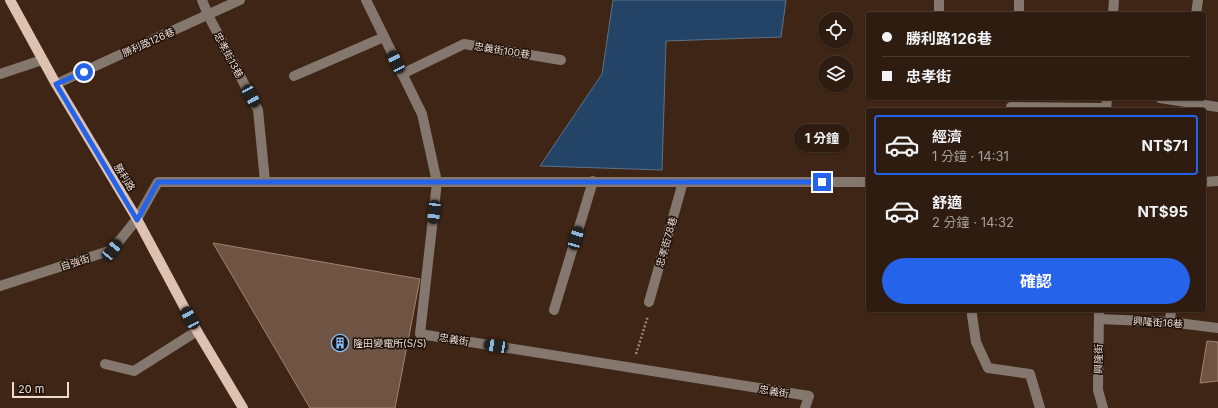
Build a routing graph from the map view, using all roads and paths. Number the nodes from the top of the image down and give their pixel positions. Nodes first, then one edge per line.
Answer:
1 (10, 0) edge
2 (202, 0) edge
3 (240, 0) edge
4 (366, 0) edge
5 (939, 0) edge
6 (1019, 0) edge
7 (1114, 0) edge
8 (1198, 0) edge
9 (939, 12) edge
10 (1019, 12) edge
11 (1113, 12) edge
12 (1196, 12) edge
13 (208, 15) junction
14 (384, 36) junction
15 (42, 60) junction
16 (561, 60) dead end
17 (0, 74) edge
18 (402, 74) junction
19 (294, 76) dead end
20 (56, 84) junction
21 (1185, 100) edge
22 (1107, 105) edge
23 (1218, 107) edge
24 (1012, 108) edge
25 (593, 181) junction
26 (1218, 181) edge
27 (265, 182) junction
28 (437, 182) junction
29 (682, 182) junction
30 (866, 182) edge
31 (1206, 182) edge
32 (137, 220) junction
33 (0, 286) edge
34 (649, 302) joint
35 (554, 310) dead end
36 (972, 312) edge
37 (1171, 312) edge
38 (1099, 314) edge
39 (1170, 322) junction
40 (1218, 328) edge
41 (197, 331) junction
42 (105, 364) dead end
43 (632, 368) junction
44 (243, 408) edge
45 (805, 408) edge
46 (1040, 408) edge
47 (1103, 408) edge

1 - 15 main road, 勝利路
2 - 13 street, 忠孝街13巷
3 - 13 street, 勝利路126巷
4 - 14 street, 忠義街
5 - 9 street
6 - 10 street
7 - 11 street
8 - 12 street
13 - 20 street, 勝利路126巷
13 - 27 street, 忠孝街13巷
14 - 18 street, 忠義街
14 - 19 street
15 - 17 street
15 - 20 main road, 勝利路
16 - 18 street, 忠義街100巷
18 - 28 street, 忠義街
20 - 32 main road, 勝利路
21 - 23 street
22 - 24 street
25 - 28 street
25 - 29 street
25 - 35 street
26 - 31 street
27 - 28 street
27 - 32 street, 自強街
28 - 43 street, 忠義街
29 - 30 street
29 - 34 street, 忠孝街78巷
32 - 33 street, 自強街
32 - 41 main road, 勝利路
34 - 43 path
36 - 46 street
37 - 39 street
38 - 39 street, 興隆街16巷
38 - 47 street, 興隆街
39 - 40 street, 興隆街16巷
41 - 42 street
41 - 44 main road, 勝利路
43 - 45 street, 忠義街

